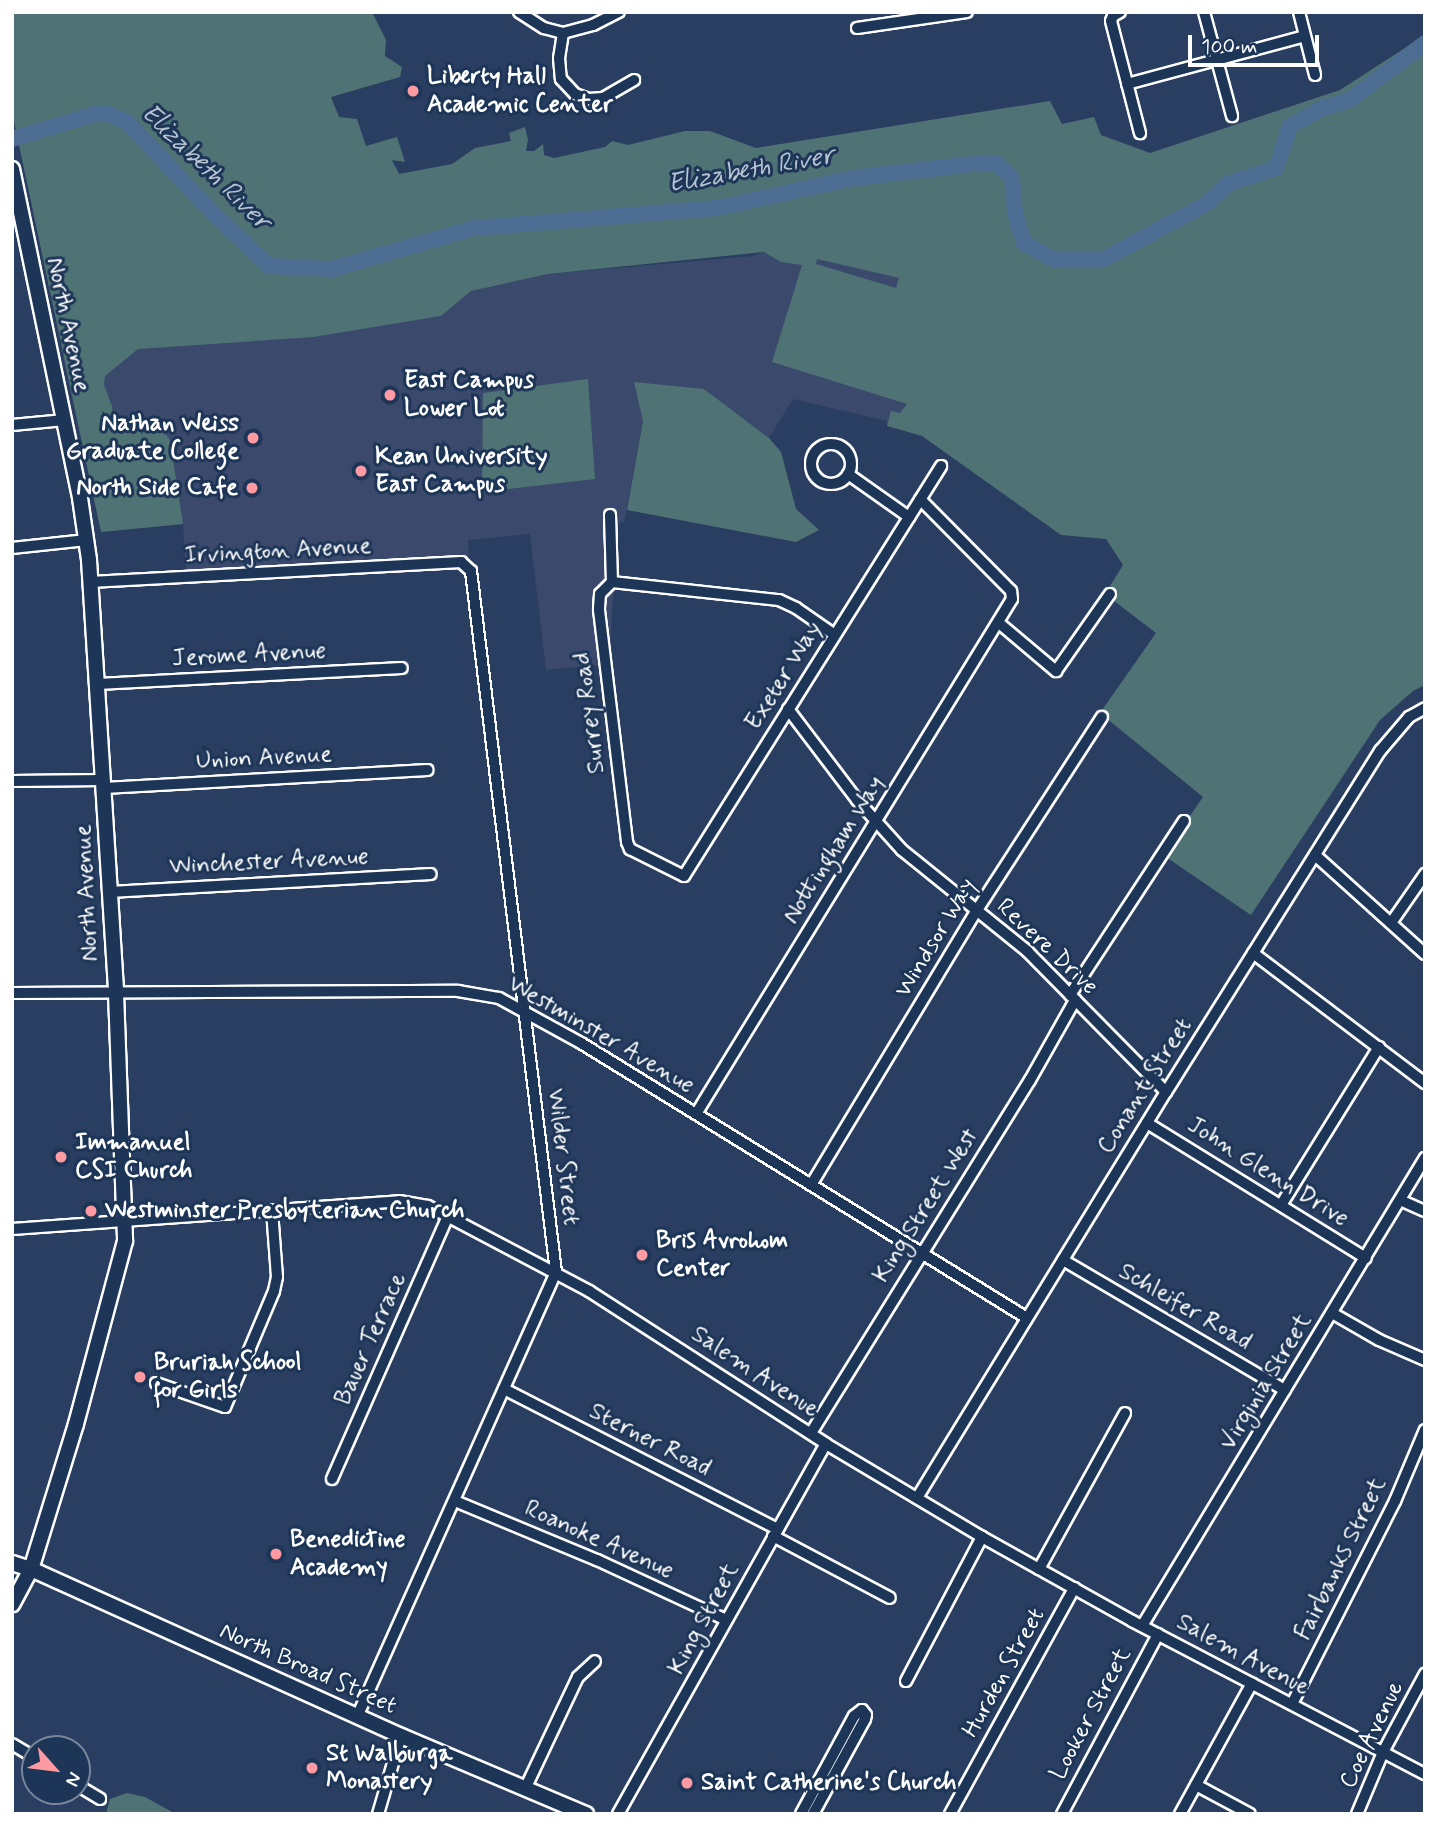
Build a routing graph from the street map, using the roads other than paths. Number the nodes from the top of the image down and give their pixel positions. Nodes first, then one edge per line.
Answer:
1 (519, 12) edge
2 (619, 12) edge
3 (967, 12) edge
4 (1120, 12) edge
5 (1204, 12) edge
6 (1299, 12) edge
7 (857, 28) dead end
8 (563, 33) junction
9 (1305, 36) junction
10 (1217, 60) junction
11 (1315, 75) dead end
12 (634, 80) dead end
13 (1127, 84) junction
14 (1233, 116) dead end
15 (1140, 133) dead end
16 (12, 169) edge
17 (65, 420) junction
18 (12, 425) edge
19 (941, 466) dead end
20 (848, 474) junction
21 (920, 499) junction
22 (610, 515) dead end
23 (909, 517) junction
24 (87, 540) junction
25 (12, 548) edge
26 (467, 565) joint
27 (90, 582) junction
28 (612, 582) junction
29 (1110, 594) dead end
30 (999, 623) junction
31 (835, 635) junction
32 (402, 668) dead end
33 (98, 684) junction
34 (1425, 708) edge
35 (788, 709) junction
36 (1102, 717) dead end
37 (427, 770) dead end
38 (12, 781) edge
39 (103, 784) junction
40 (1184, 821) dead end
41 (877, 822) junction
42 (1315, 855) junction
43 (430, 874) dead end
44 (1425, 874) edge
45 (684, 876) joint
46 (110, 892) junction
47 (977, 910) junction
48 (1391, 923) junction
49 (1252, 953) junction
50 (1425, 954) edge
51 (12, 993) edge
52 (116, 993) junction
53 (1073, 997) junction
54 (523, 1009) junction
55 (1379, 1047) junction
56 (1425, 1083) edge
57 (1166, 1092) junction
58 (696, 1114) junction
59 (1147, 1122) junction
60 (1425, 1158) edge
61 (811, 1185) junction
62 (1400, 1200) junction
63 (1281, 1205) junction
64 (272, 1211) junction
65 (1425, 1211) edge
66 (448, 1216) junction
67 (124, 1221) junction
68 (12, 1229) edge
69 (921, 1252) junction
70 (1366, 1258) junction
71 (1063, 1260) junction
72 (556, 1272) junction
73 (1332, 1313) junction
74 (1027, 1318) junction
75 (1425, 1360) edge
76 (156, 1383) dead end
77 (504, 1389) junction
78 (1286, 1390) junction
79 (1125, 1413) dead end
80 (1425, 1430) edge
81 (811, 1433) junction
82 (826, 1444) junction
83 (332, 1479) dead end
84 (916, 1498) junction
85 (455, 1501) junction
86 (774, 1532) junction
87 (982, 1537) junction
88 (12, 1563) edge
89 (31, 1569) junction
90 (1039, 1569) junction
91 (1074, 1588) junction
92 (890, 1598) dead end
93 (12, 1604) edge
94 (726, 1620) junction
95 (1142, 1626) junction
96 (1158, 1634) junction
97 (595, 1661) dead end
98 (1425, 1674) edge
99 (906, 1681) dead end
100 (1252, 1683) junction
101 (1292, 1704) junction
102 (357, 1717) junction
103 (401, 1736) junction
104 (1383, 1752) junction
105 (832, 1768) junction
106 (1425, 1774) edge
107 (1196, 1784) junction
108 (525, 1789) junction
109 (91, 1794) edge
110 (100, 1799) dead end
111 (378, 1814) edge
112 (586, 1814) edge
113 (618, 1814) edge
114 (801, 1814) edge
115 (813, 1814) edge
116 (950, 1814) edge
117 (1062, 1814) edge
118 (1180, 1814) edge
119 (1250, 1814) edge
120 (1357, 1814) edge

1 - 8 street
2 - 8 street
3 - 7 street
4 - 13 street
5 - 10 street
6 - 9 street
8 - 12 street
9 - 10 street
9 - 11 street
10 - 13 street
10 - 14 street
13 - 15 street
16 - 17 main road, North Avenue
17 - 18 street
17 - 24 main road, North Avenue
19 - 21 street, Exeter Way
20 - 20 street
20 - 23 street
21 - 23 street, Exeter Way
21 - 30 street, Nottingham Way
22 - 28 street, Surrey Road
23 - 31 street, Exeter Way
24 - 25 street
24 - 27 main road, North Avenue
26 - 27 street, Irvington Avenue
26 - 54 street, Wilder Street
27 - 33 main road, North Avenue
28 - 31 street
28 - 45 street, Surrey Road
29 - 30 street
30 - 41 street, Nottingham Way
31 - 35 street, Exeter Way
32 - 33 street, Jerome Avenue
33 - 39 main road, North Avenue
34 - 42 street, Conant Street
35 - 41 street, Revere Drive
35 - 45 street, Exeter Way
36 - 47 street, Windsor Way
37 - 39 street, Union Avenue
38 - 39 street, Union Avenue
39 - 46 main road, North Avenue
40 - 53 street, King Street West
41 - 47 street, Revere Drive
41 - 58 street, Nottingham Way
42 - 48 street
42 - 49 street, Conant Street
43 - 46 street, Winchester Avenue
44 - 48 street
46 - 52 main road, North Avenue
47 - 53 street, Revere Drive
47 - 61 street, Windsor Way
48 - 50 street
49 - 55 street
49 - 57 street, Conant Street
51 - 52 street, Westminster Avenue
52 - 54 street, Westminster Avenue
52 - 67 main road, North Avenue
53 - 57 street, Revere Drive
53 - 69 street, King Street West
54 - 58 street, Westminster Avenue
54 - 72 street, Wilder Street
55 - 56 street
55 - 63 street
57 - 59 street, Conant Street
58 - 61 street, Westminster Avenue
59 - 63 street, John Glenn Drive
59 - 71 street, Conant Street
60 - 62 street, Virginia Street
61 - 69 street, Westminster Avenue
62 - 65 street
62 - 70 street, Virginia Street
63 - 70 street, John Glenn Drive
64 - 66 street, Salem Avenue
64 - 67 street, Salem Avenue
64 - 76 street
66 - 72 street, Salem Avenue
66 - 83 street, Bauer Terrace
67 - 68 street, Salem Avenue
67 - 89 main road, North Avenue
69 - 74 street, Westminster Avenue
69 - 81 street, King Street West
70 - 73 street, Virginia Street
71 - 74 street, Conant Street
71 - 78 street, Schleifer Road
72 - 77 street
72 - 81 street, Salem Avenue
73 - 75 street
73 - 78 street, Virginia Street
74 - 84 street, Conant Street
77 - 85 street
77 - 86 street, Sterner Road
78 - 95 street, Virginia Street
79 - 90 street
80 - 101 street, Fairbanks Street
81 - 82 street, Salem Avenue
82 - 84 street, Salem Avenue
82 - 86 street, King Street
84 - 87 street, Salem Avenue
85 - 94 street, Roanoke Avenue
85 - 102 street
86 - 92 street, Sterner Road
86 - 94 street, King Street
87 - 90 street, Salem Avenue
87 - 99 street
88 - 89 main road, North Broad Street
89 - 93 main road, North Avenue
89 - 102 main road, North Broad Street
90 - 91 street, Salem Avenue
91 - 95 street, Salem Avenue
91 - 116 street, Hurden Street
94 - 113 street, King Street
95 - 96 street, Salem Avenue
96 - 100 street, Salem Avenue
96 - 117 street, Looker Street
97 - 108 street
98 - 104 street, Coe Avenue
100 - 101 street, Salem Avenue
100 - 107 street
101 - 104 street, Salem Avenue
102 - 103 main road, North Broad Street
103 - 108 main road, North Broad Street
103 - 111 street
104 - 106 street, Salem Avenue
104 - 120 street, Coe Avenue
105 - 105 street
105 - 114 street
105 - 115 street
107 - 118 street
107 - 119 street
108 - 112 main road, North Broad Street
109 - 110 street

